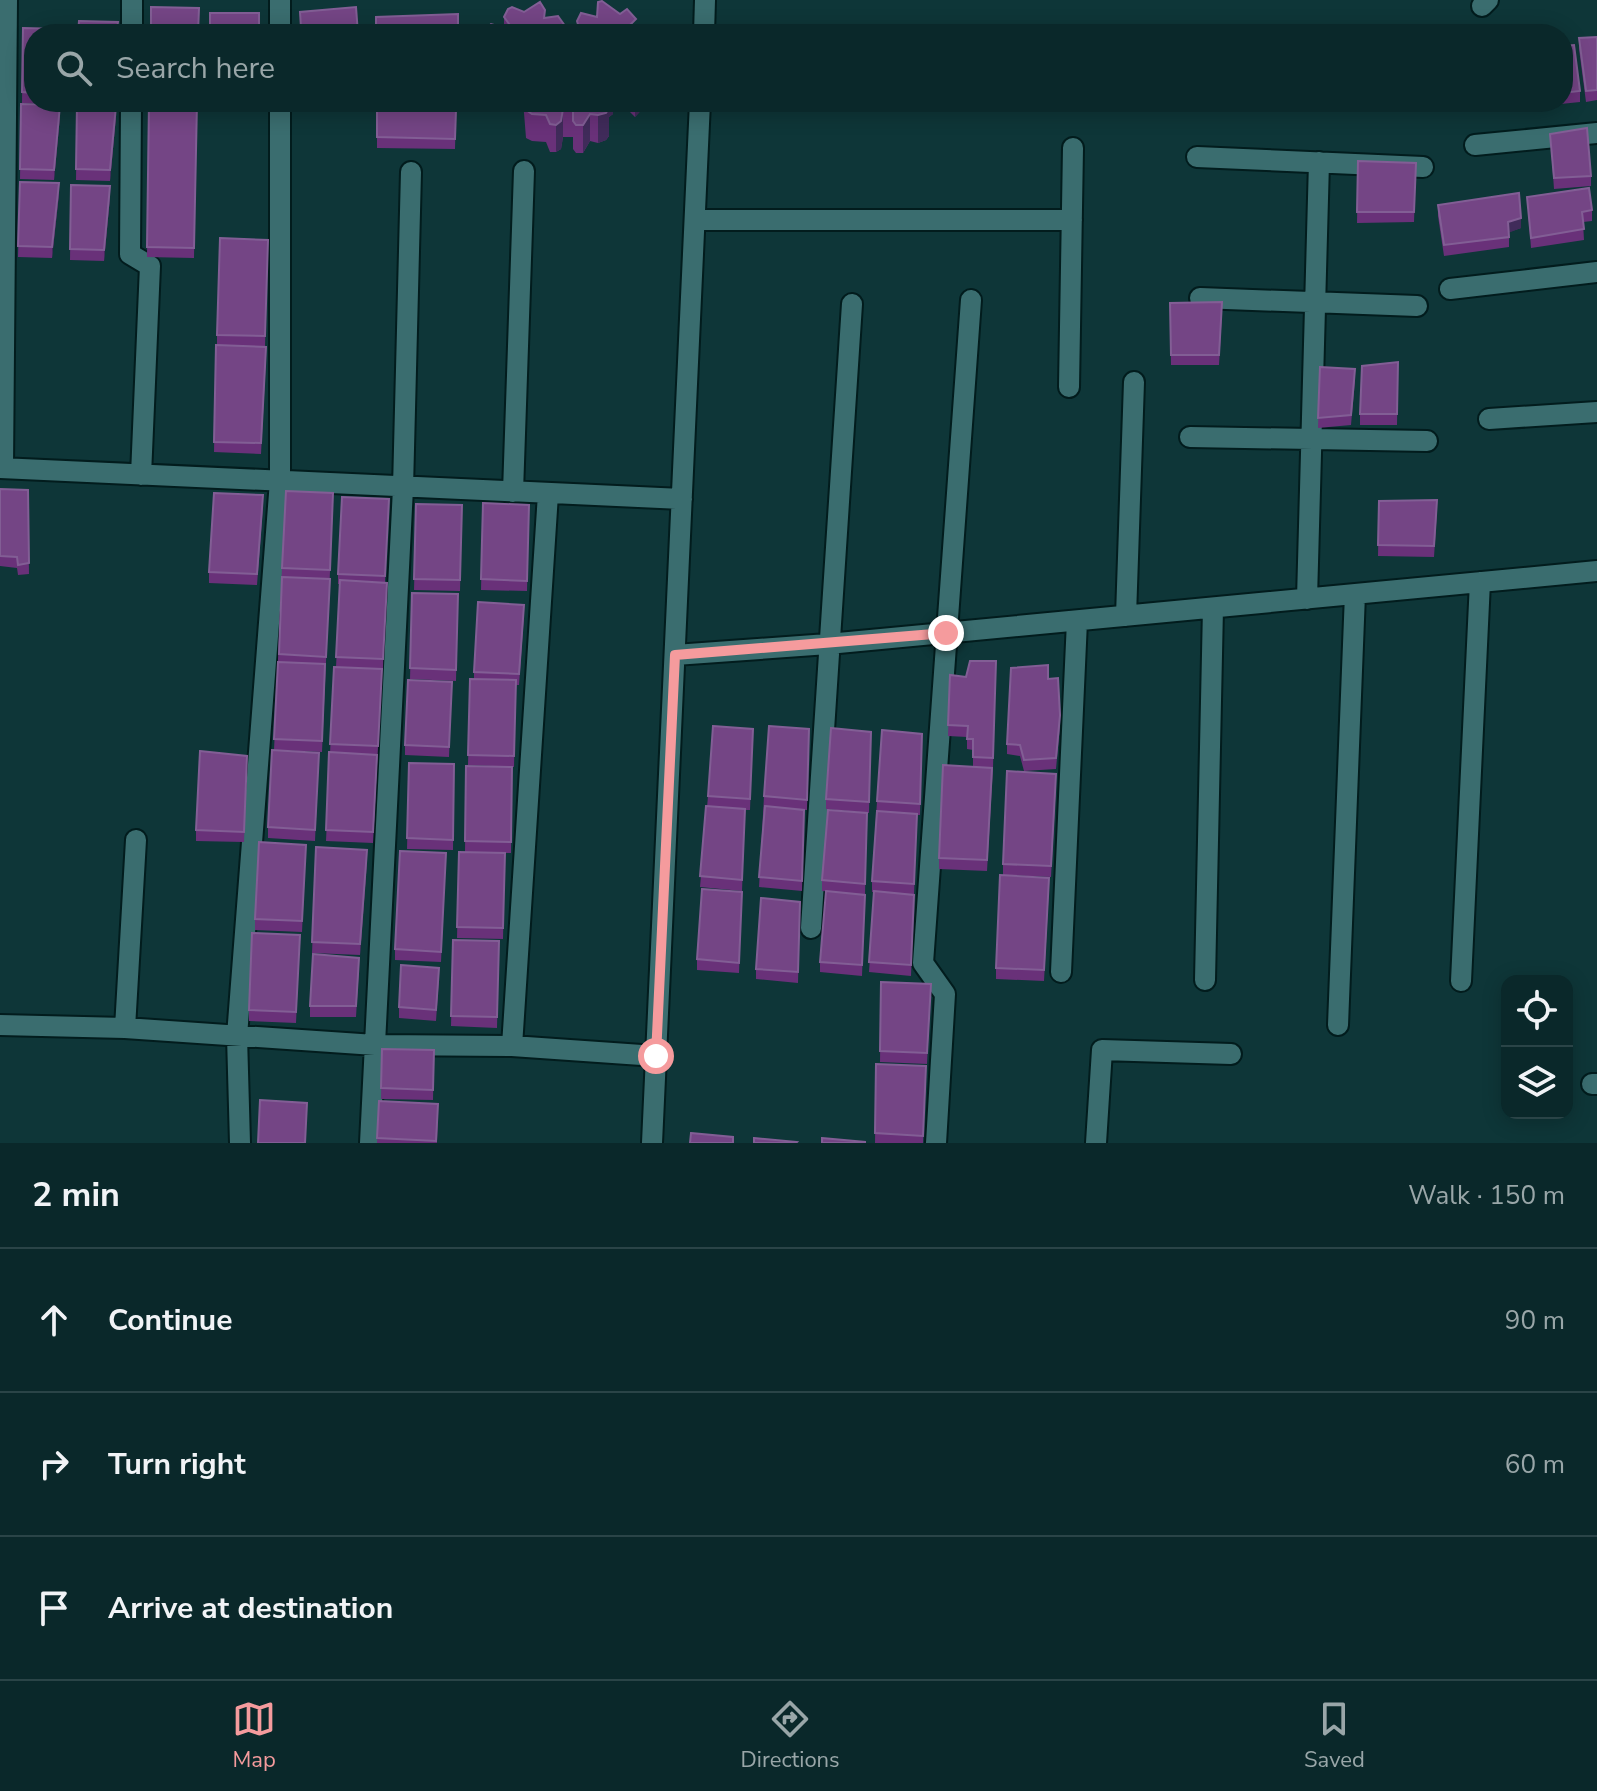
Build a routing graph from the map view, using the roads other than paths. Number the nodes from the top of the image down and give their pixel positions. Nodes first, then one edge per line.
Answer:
1 (7, 0) edge
2 (132, 0) edge
3 (280, 0) edge
4 (705, 0) edge
5 (132, 24) edge
6 (280, 24) edge
7 (704, 24) edge
8 (131, 112) edge
9 (280, 112) edge
10 (700, 112) edge
11 (1597, 133) edge
12 (1475, 145) dead end
13 (1073, 148) dead end
14 (1197, 157) dead end
15 (1319, 162) junction
16 (1423, 167) dead end
17 (524, 171) dead end
18 (411, 172) dead end
19 (695, 220) junction
20 (1072, 220) junction
21 (1597, 272) edge
22 (1450, 289) dead end
23 (1200, 298) dead end
24 (971, 300) dead end
25 (1315, 302) junction
26 (852, 304) dead end
27 (1417, 306) dead end
28 (1134, 382) dead end
29 (1069, 387) dead end
30 (1597, 412) edge
31 (1489, 419) dead end
32 (1190, 437) dead end
33 (1312, 439) junction
34 (1427, 441) dead end
35 (1, 468) edge
36 (141, 475) junction
37 (280, 481) junction
38 (403, 488) junction
39 (513, 492) junction
40 (548, 494) junction
41 (682, 499) junction
42 (1597, 571) edge
43 (1480, 582) junction
44 (1355, 594) junction
45 (1307, 599) junction
46 (1213, 608) junction
47 (1126, 616) junction
48 (1077, 621) junction
49 (946, 633) junction
50 (828, 644) junction
51 (675, 655) junction
52 (136, 840) dead end
53 (811, 928) dead end
54 (1061, 972) dead end
55 (1205, 980) dead end
56 (1461, 981) dead end
57 (0, 1025) edge
58 (1338, 1025) dead end
59 (125, 1028) junction
60 (237, 1036) junction
61 (375, 1045) junction
62 (512, 1046) junction
63 (1231, 1054) dead end
64 (656, 1056) junction
65 (240, 1143) edge
66 (370, 1143) edge
67 (652, 1143) edge
68 (936, 1143) edge
69 (1096, 1143) edge

1 - 35 street
2 - 5 street
3 - 6 street
4 - 7 street
8 - 36 street
9 - 37 street
10 - 19 street
11 - 12 street
13 - 20 street
14 - 15 street
15 - 16 street
15 - 25 street
17 - 39 street
18 - 38 street
19 - 20 street
19 - 41 street
20 - 29 street
21 - 22 street
23 - 25 street
24 - 49 street
25 - 27 street
25 - 33 street
26 - 50 street
28 - 47 street
30 - 31 street
32 - 33 street
33 - 34 street
33 - 45 street
35 - 36 street
36 - 37 street
37 - 38 street
37 - 60 street
38 - 39 street
38 - 61 street
39 - 40 street
40 - 41 street
40 - 62 street
41 - 51 street
42 - 43 street
43 - 44 street
43 - 56 street
44 - 45 street
44 - 58 street
45 - 46 street
46 - 47 street
46 - 55 street
47 - 48 street
48 - 49 street
48 - 54 street
49 - 50 street
49 - 68 street
50 - 51 street
50 - 53 street
51 - 64 street
52 - 59 street
57 - 59 street
59 - 60 street
60 - 61 street
60 - 65 street
61 - 62 street
61 - 66 street
62 - 64 street
63 - 69 street
64 - 67 street

